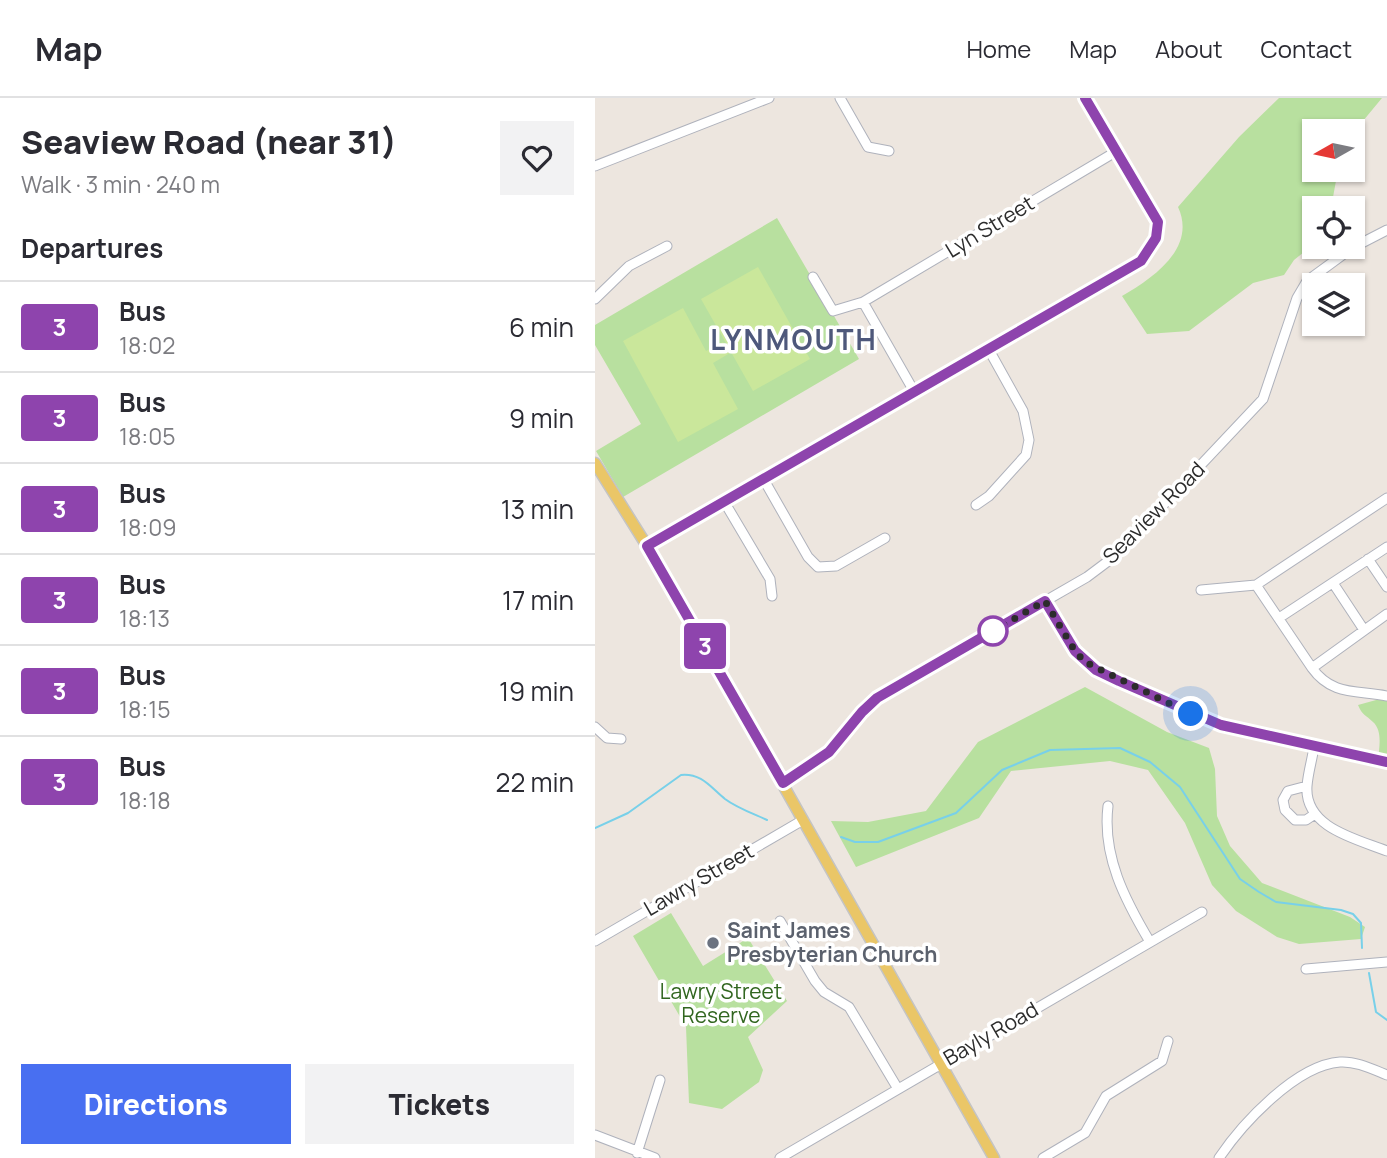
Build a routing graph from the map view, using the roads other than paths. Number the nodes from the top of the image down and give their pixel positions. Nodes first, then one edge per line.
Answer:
1 (769, 98) edge
2 (840, 98) edge
3 (1085, 98) edge
4 (889, 151) dead end
5 (1117, 151) junction
6 (595, 166) edge
7 (1387, 230) edge
8 (667, 246) dead end
9 (813, 277) dead end
10 (595, 299) edge
11 (863, 302) junction
12 (989, 350) junction
13 (915, 393) junction
14 (595, 463) edge
15 (764, 480) junction
16 (1387, 498) edge
17 (725, 503) junction
18 (976, 505) dead end
19 (885, 538) dead end
20 (647, 546) junction
21 (1387, 547) edge
22 (1368, 559) junction
23 (1333, 583) junction
24 (1256, 585) junction
25 (1387, 587) edge
26 (1201, 590) dead end
27 (772, 596) dead end
28 (1045, 601) junction
29 (1387, 614) edge
30 (1279, 618) junction
31 (1364, 630) junction
32 (1312, 668) junction
33 (1387, 696) edge
34 (595, 727) edge
35 (621, 739) dead end
36 (1314, 747) junction
37 (1387, 762) edge
38 (783, 783) junction
39 (1307, 786) junction
40 (1108, 806) dead end
41 (1315, 814) junction
42 (803, 820) junction
43 (1387, 851) edge
44 (1202, 912) dead end
45 (780, 921) dead end
46 (595, 941) edge
47 (1150, 942) junction
48 (1387, 962) edge
49 (1306, 969) dead end
50 (1168, 1041) dead end
51 (939, 1064) junction
52 (1387, 1075) edge
53 (660, 1080) dead end
54 (898, 1089) junction
55 (595, 1135) edge
56 (637, 1153) junction
57 (655, 1158) edge
58 (780, 1158) edge
59 (994, 1158) edge
60 (1043, 1158) edge
61 (1219, 1158) edge

1 - 6 street
2 - 4 street
3 - 5 street
5 - 11 street, Lyn Street
5 - 12 street
7 - 28 street, Seaview Road
8 - 10 street
9 - 11 street, Lyn Street
11 - 13 street
12 - 13 street
12 - 18 street
13 - 15 street
14 - 20 main road
15 - 17 street
15 - 19 street
16 - 24 street
17 - 20 street
17 - 27 street
20 - 38 main road
21 - 22 street
22 - 23 street
22 - 25 street
23 - 30 street
23 - 31 street
24 - 26 street
24 - 30 street
28 - 36 street
28 - 38 street, Seaview Road
29 - 31 street
30 - 32 street
31 - 32 street
32 - 33 street
34 - 35 street
36 - 37 street
36 - 39 street
38 - 42 main road
39 - 41 street
39 - 41 street
40 - 47 street
41 - 43 street
42 - 46 street, Lawry Street
42 - 51 main road
44 - 47 street, Bayly Road
45 - 54 street
47 - 51 street, Bayly Road
48 - 49 street
50 - 60 street
51 - 54 street, Bayly Road
51 - 59 main road
52 - 61 street
53 - 56 street
54 - 58 street, Bayly Road
55 - 56 street
56 - 57 street

